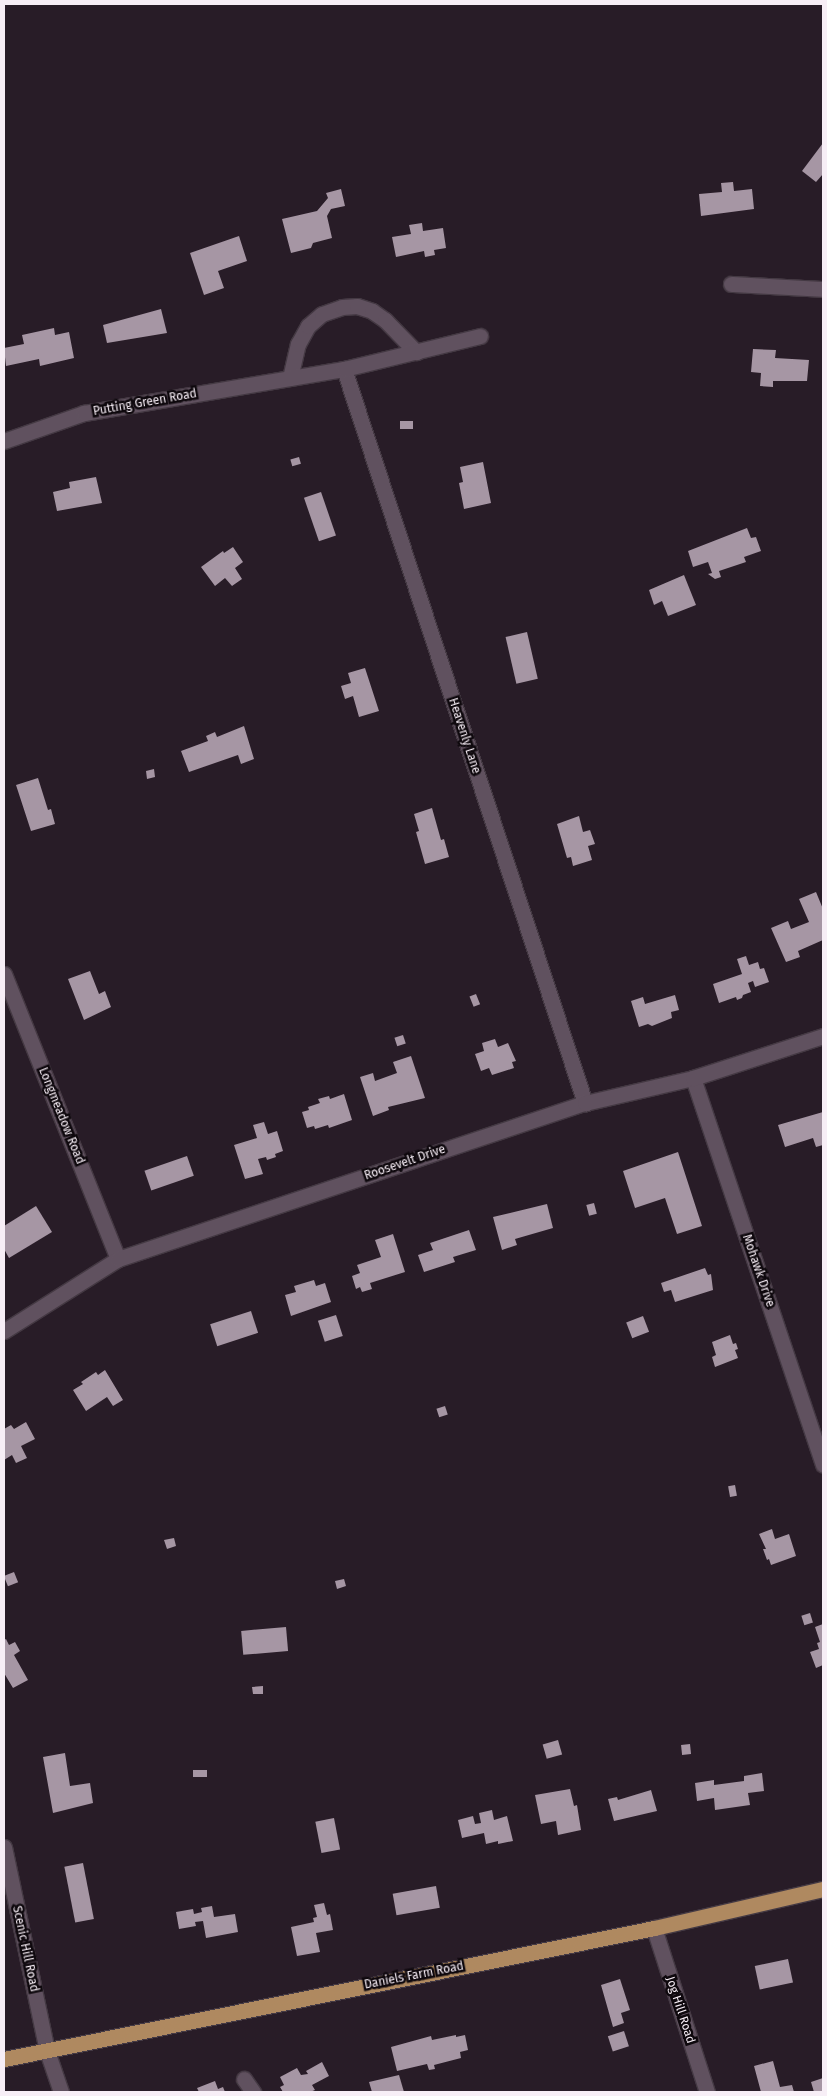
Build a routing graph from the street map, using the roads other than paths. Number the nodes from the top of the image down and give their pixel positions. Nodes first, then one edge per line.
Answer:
1 (731, 284) dead end
2 (823, 289) edge
3 (480, 336) dead end
4 (416, 352) junction
5 (344, 369) junction
6 (290, 378) junction
7 (4, 441) edge
8 (4, 974) edge
9 (823, 1036) edge
10 (693, 1078) junction
11 (584, 1102) junction
12 (118, 1259) junction
13 (4, 1331) edge
14 (823, 1465) edge
15 (4, 1847) edge
16 (823, 1889) edge
17 (654, 1928) junction
18 (47, 2051) junction
19 (4, 2059) edge
20 (244, 2079) dead end
21 (61, 2092) edge
22 (253, 2092) edge
23 (707, 2092) edge

1 - 2 street
3 - 4 street, Putting Green Road
4 - 5 street, Putting Green Road
4 - 6 street
5 - 6 street, Putting Green Road
5 - 11 street, Heavenly Lane
6 - 7 street, Putting Green Road
8 - 12 street, Longmeadow Road
9 - 10 street, Roosevelt Drive
10 - 11 street, Roosevelt Drive
10 - 14 street, Mohawk Drive
11 - 12 street, Roosevelt Drive
12 - 13 street, Roosevelt Drive
15 - 18 street, Scenic Hill Road
16 - 17 main road, Daniels Farm Road
17 - 18 main road, Daniels Farm Road
17 - 23 street, Jog Hill Road
18 - 19 main road, Daniels Farm Road
18 - 21 street, Scenic Hill Road
20 - 22 street

